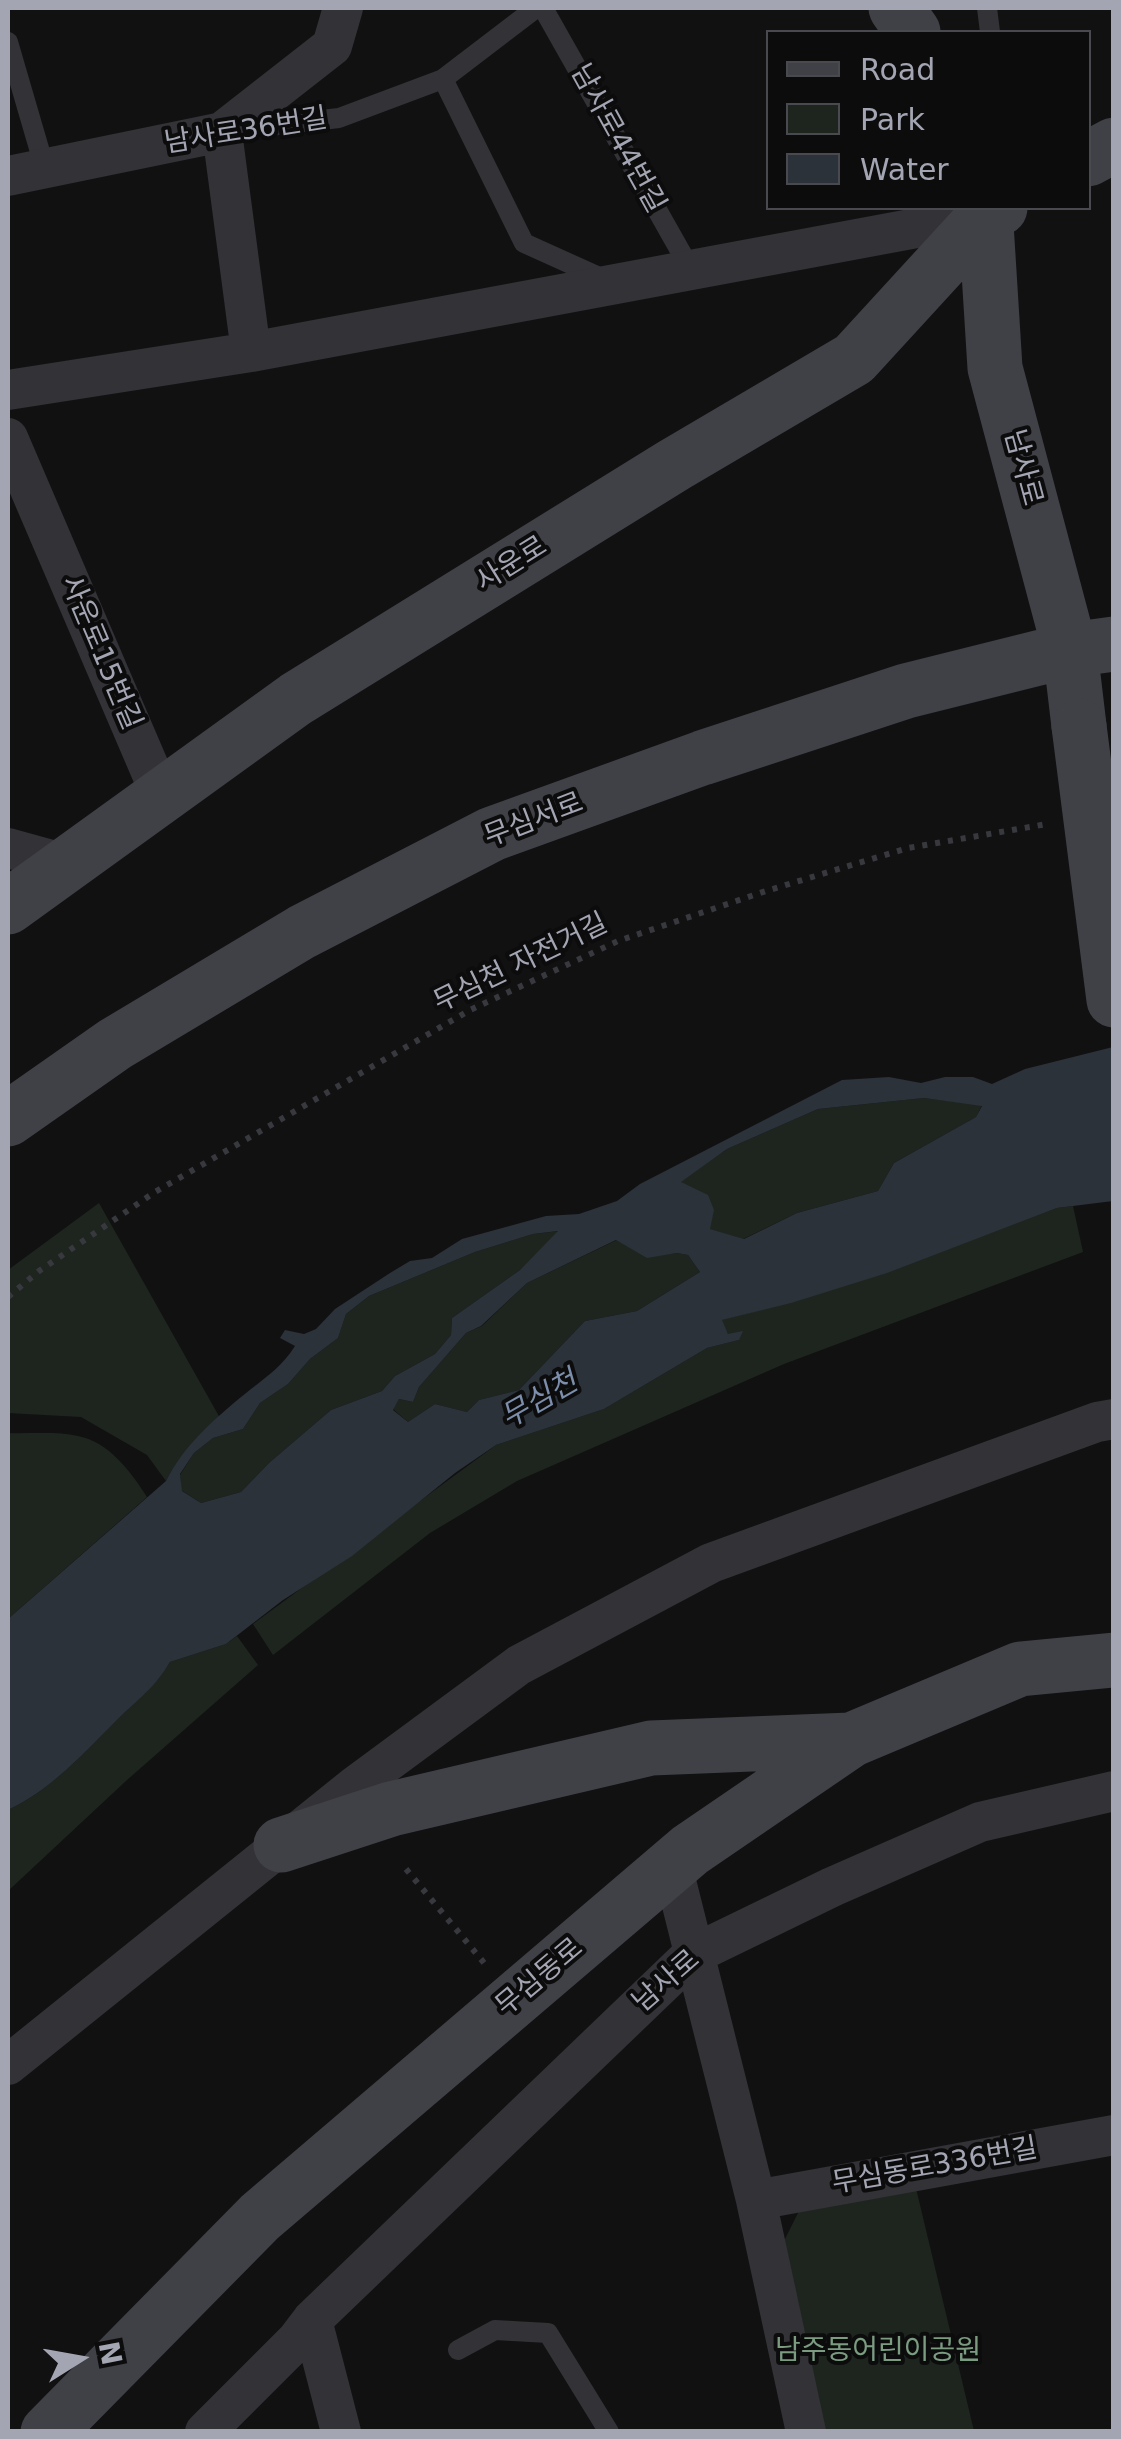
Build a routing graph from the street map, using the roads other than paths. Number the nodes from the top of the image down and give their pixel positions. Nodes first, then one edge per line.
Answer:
1 (343, 8) edge
2 (540, 8) edge
3 (896, 8) edge
4 (912, 30) edge
5 (8, 42) edge
6 (443, 78) junction
7 (222, 132) junction
8 (1114, 146) edge
9 (1091, 158) edge
10 (26, 173) edge
11 (990, 210) edge
12 (690, 270) junction
13 (614, 284) junction
14 (251, 352) junction
15 (8, 390) edge
16 (8, 438) edge
17 (24, 515) edge
18 (1092, 647) edge
19 (162, 795) junction
20 (8, 848) edge
21 (66, 864) junction
22 (8, 907) edge
23 (1114, 1000) edge
24 (8, 1120) edge
25 (1114, 1419) edge
26 (1114, 1660) edge
27 (851, 1740) junction
28 (1114, 1791) edge
29 (281, 1845) junction
30 (672, 1865) junction
31 (692, 1955) junction
32 (8, 2065) edge
33 (1114, 2135) edge
34 (756, 2200) junction
35 (312, 2320) junction
36 (458, 2350) dead end
37 (43, 2430) edge
38 (205, 2432) edge
39 (342, 2432) edge
40 (609, 2432) edge
41 (806, 2432) edge

1 - 7 street
2 - 6 lane, 남사로36번길
2 - 12 lane, 남사로44번길
3 - 4 street
5 - 10 lane, 남사로36번길
6 - 7 lane, 남사로36번길
6 - 13 lane
7 - 10 street, 남사로36번길
7 - 14 street
8 - 9 street
11 - 12 street
11 - 18 street, 남사로
11 - 19 street, 사운로
12 - 13 street
13 - 14 street
14 - 15 street
16 - 17 street, 사운로15번길
17 - 19 street, 사운로15번길
18 - 23 street, 남사로, bridge
18 - 24 street, 무심서로
19 - 21 street, 사운로
20 - 21 street
21 - 22 street, 사운로
25 - 29 street
26 - 27 street, 무심동로
27 - 29 street
27 - 30 street, 무심동로
28 - 31 street, 남사로
29 - 32 street
30 - 31 street
30 - 37 street, 무심동로
31 - 34 street
31 - 35 street, 남사로
33 - 34 street, 무심동로336번길
34 - 41 street
35 - 38 street, 남사로
35 - 39 street
36 - 40 lane

